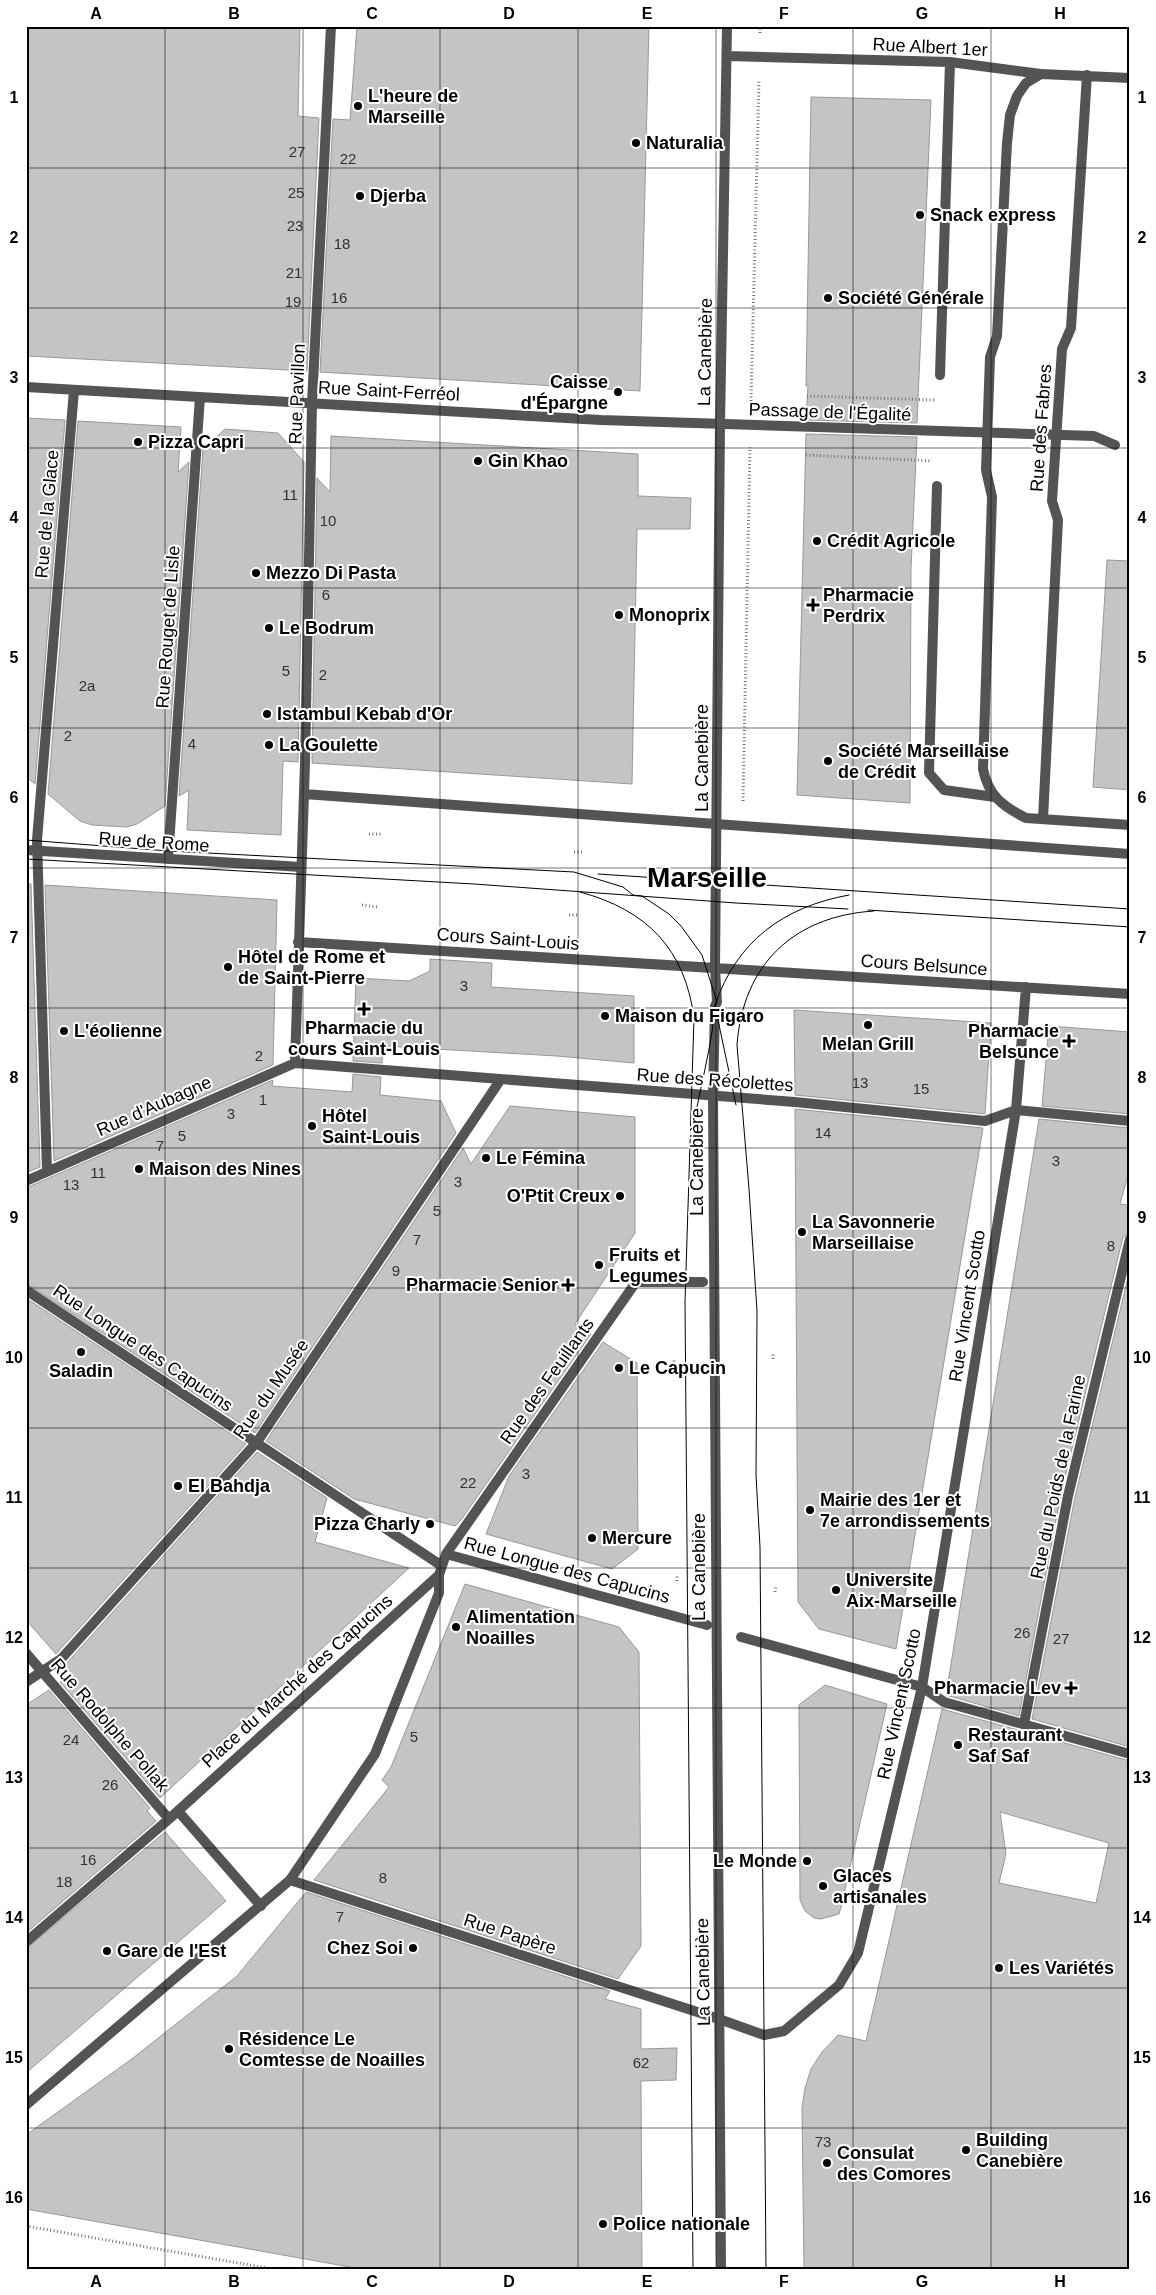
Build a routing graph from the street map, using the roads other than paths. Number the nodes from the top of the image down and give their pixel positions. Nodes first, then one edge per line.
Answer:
1 (331, 26) edge
2 (727, 26) edge
3 (727, 56) junction
4 (950, 62) junction
5 (1041, 74) junction
6 (1087, 75) junction
7 (1130, 78) edge
8 (940, 375) dead end
9 (26, 387) edge
10 (74, 390) junction
11 (200, 397) junction
12 (312, 403) junction
13 (720, 425) junction
14 (988, 434) junction
15 (1056, 435) junction
16 (1115, 445) dead end
17 (937, 486) dead end
18 (304, 794) junction
19 (995, 797) junction
20 (1043, 819) junction
21 (718, 825) junction
22 (1130, 825) edge
23 (31, 850) edge
24 (1130, 854) edge
25 (168, 859) junction
26 (301, 867) junction
27 (298, 942) junction
28 (715, 968) junction
29 (1026, 988) junction
30 (1130, 994) edge
31 (295, 1063) junction
32 (501, 1079) junction
33 (713, 1096) junction
34 (1016, 1110) junction
35 (1130, 1121) edge
36 (47, 1171) junction
37 (26, 1181) edge
38 (1130, 1239) edge
39 (703, 1282) dead end
40 (26, 1290) edge
41 (256, 1442) junction
42 (446, 1554) junction
43 (441, 1570) junction
44 (707, 1625) dead end
45 (741, 1637) dead end
46 (26, 1653) edge
47 (42, 1671) junction
48 (26, 1682) edge
49 (922, 1687) junction
50 (1024, 1724) junction
51 (1130, 1754) edge
52 (178, 1811) junction
53 (169, 1819) junction
54 (290, 1880) junction
55 (261, 1906) junction
56 (26, 1942) edge
57 (720, 2019) junction
58 (26, 2105) edge
59 (721, 2269) edge

1 - 12 street, Rue Pavillon
2 - 3 street, La Canebière
3 - 4 street, Rue Albert 1er
3 - 13 street, La Canebière
4 - 5 street, Rue Albert 1er
4 - 8 street
5 - 6 street, Rue Albert 1er
5 - 14 street
6 - 7 street, Rue Albert 1er
6 - 15 street, Rue des Fabres
9 - 10 street, Rue Saint-Ferréol
10 - 11 street, Rue Saint-Ferréol
10 - 23 street, Rue de la Glace
11 - 12 street, Rue Saint-Ferréol
11 - 25 street, Rue Rouget de Lisle
12 - 13 street, Rue Saint-Ferréol
12 - 18 street, Rue Pavillon
13 - 14 street, Passage de l'Égalité
13 - 21 street, La Canebière
14 - 15 street, Passage de l'Égalité
14 - 19 street
15 - 16 street, Passage de l'Égalité
15 - 20 street, Rue des Fabres
17 - 19 street
18 - 21 street
18 - 26 street
19 - 20 street
20 - 22 street
21 - 24 street
21 - 28 street, La Canebière
23 - 25 street, Rue de Rome
23 - 36 street, Rue de la Glace
25 - 26 street, Rue de Rome
26 - 27 street
27 - 28 street, Cours Saint-Louis
27 - 31 street
28 - 29 street, Cours Belsunce
28 - 33 street, La Canebière
29 - 30 street, Cours Belsunce
29 - 34 street, Rue Vincent Scotto
31 - 32 street, Rue des Récolettes
31 - 36 street, Rue d'Aubagne
32 - 33 street, Rue des Récolettes
32 - 41 street, Rue du Musée
33 - 34 street, Rue des Récolettes
33 - 57 street, La Canebière
34 - 35 street, Rue des Récolettes
34 - 49 street, Rue Vincent Scotto
36 - 37 street, Rue d'Aubagne
38 - 50 street, Rue du Poids de la Farine
39 - 42 street, Rue des Feuillants
40 - 41 street, Rue Longue des Capucins
41 - 43 street, Rue Longue des Capucins
41 - 47 street, Rue du Musée
42 - 43 street, Place du Marché des Capucins
42 - 44 street, Rue Longue des Capucins
43 - 52 street, Place du Marché des Capucins
43 - 54 street, Place du Marché des Capucins
45 - 49 street
46 - 47 street, Rue Rodolphe Pollak
47 - 48 street, Rue du Musée
47 - 53 street, Rue Rodolphe Pollak
49 - 50 street
49 - 57 street, Rue Vincent Scotto
50 - 51 street
52 - 53 street, Place du Marché des Capucins
52 - 55 street
53 - 56 street, Place du Marché des Capucins
54 - 55 street, Place du Marché des Capucins
54 - 57 street, Rue Papère
55 - 58 street, Place du Marché des Capucins
57 - 59 street, La Canebière

